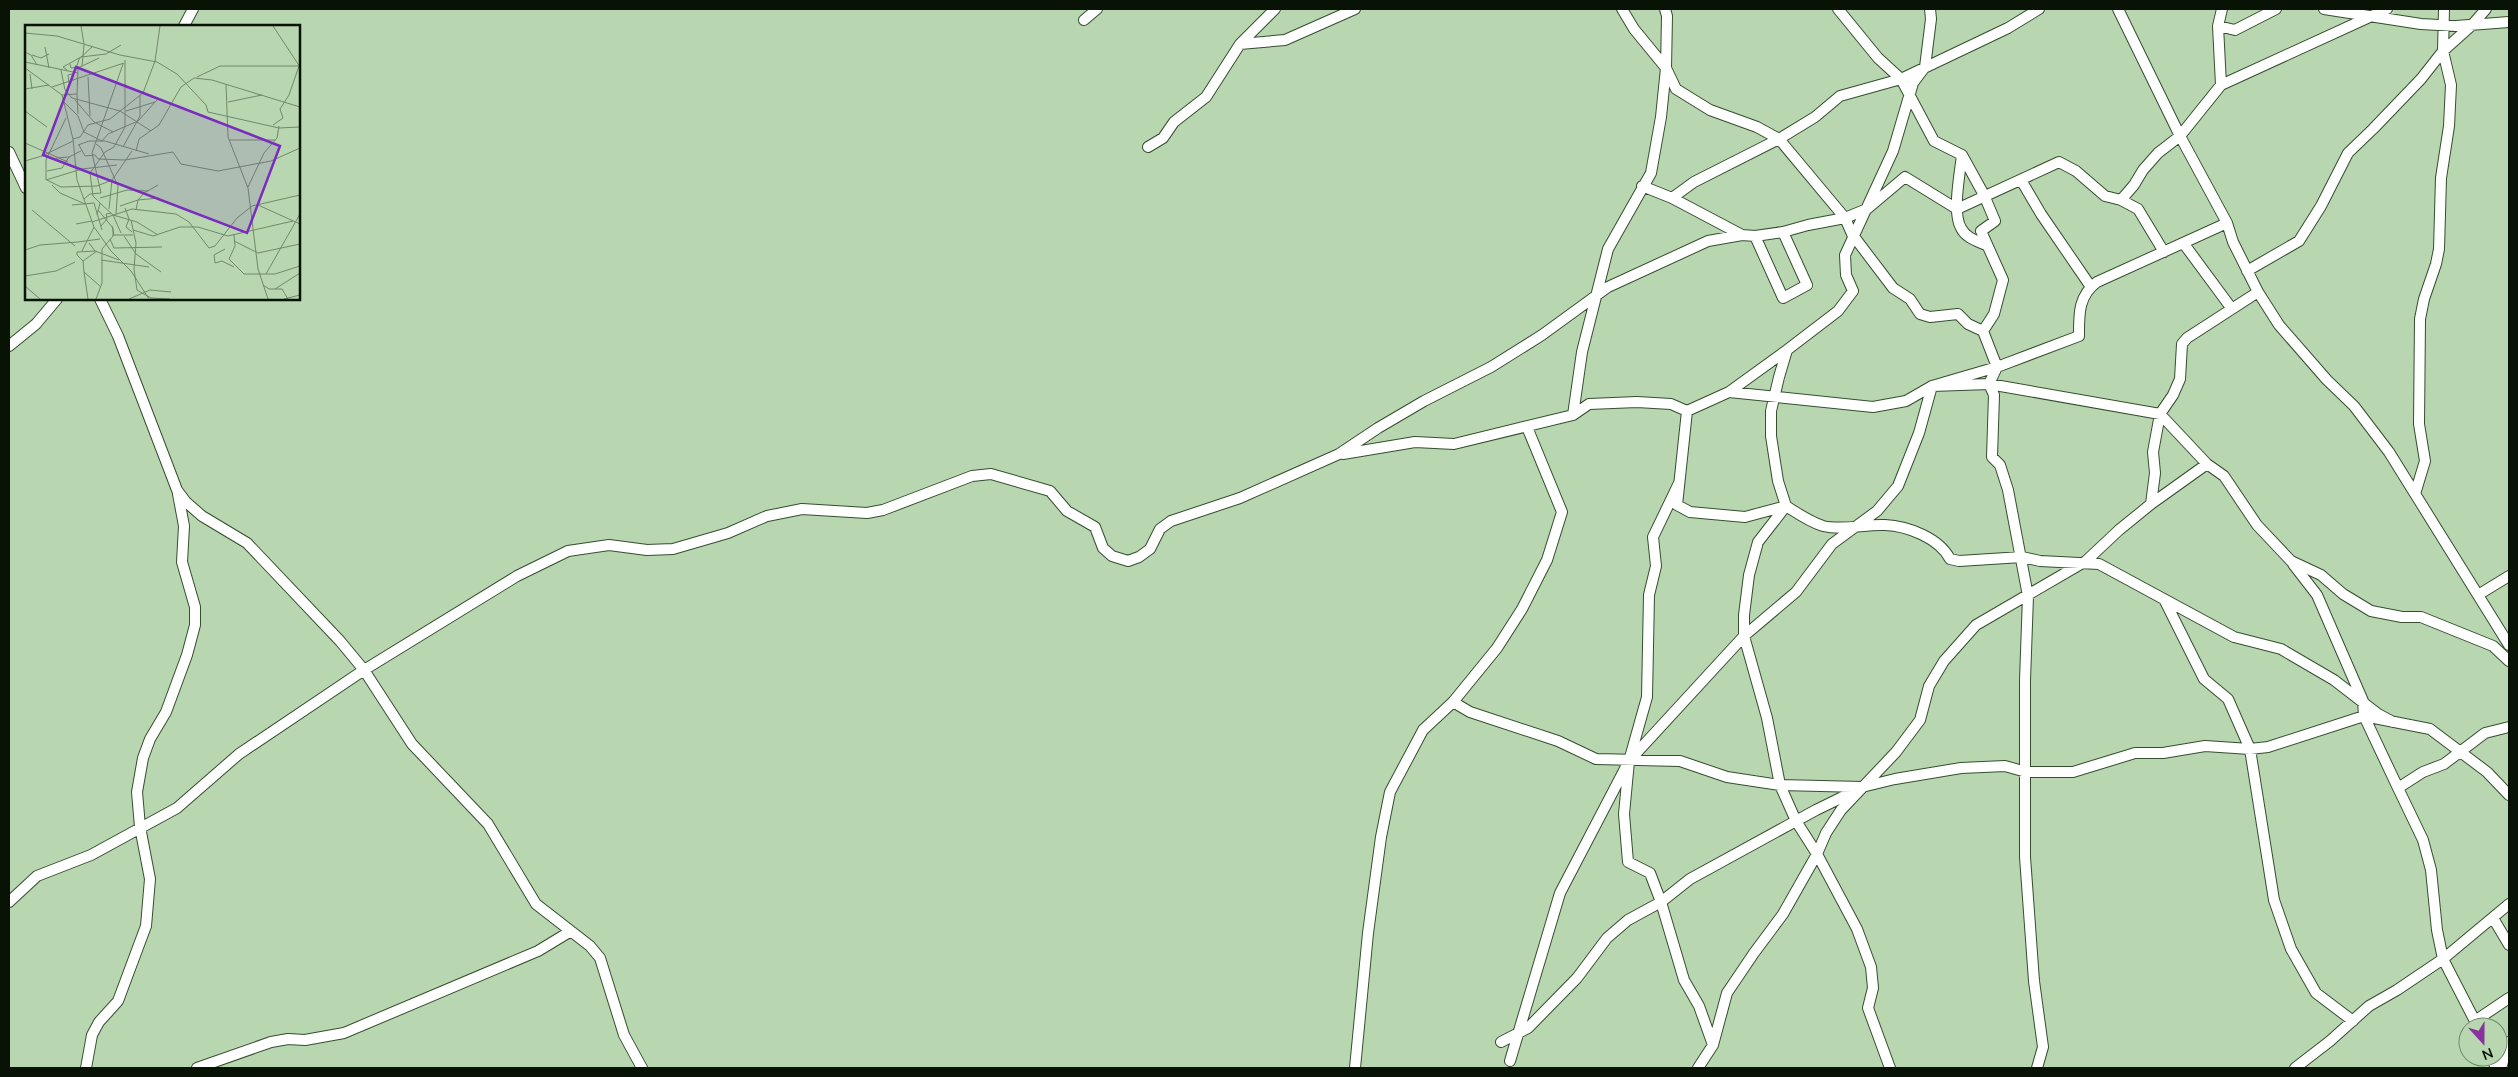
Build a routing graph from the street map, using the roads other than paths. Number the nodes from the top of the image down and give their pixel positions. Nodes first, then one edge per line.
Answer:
1 (194, 9) edge
2 (1097, 9) edge
3 (1275, 9) edge
4 (1355, 9) edge
5 (1622, 9) edge
6 (1675, 9) edge
7 (1838, 9) edge
8 (1930, 9) edge
9 (2039, 9) edge
10 (2118, 9) edge
11 (2222, 9) edge
12 (2276, 9) edge
13 (2324, 9) edge
14 (2387, 9) edge
15 (2444, 9) edge
16 (2486, 9) edge
17 (1666, 13) edge
18 (2370, 16) junction
19 (1084, 20) dead end
20 (2509, 22) edge
21 (185, 25) edge
22 (2442, 25) junction
23 (2472, 25) junction
24 (2218, 26) junction
25 (1240, 44) junction
26 (2443, 51) junction
27 (1925, 67) junction
28 (1666, 68) junction
29 (1901, 79) junction
30 (2221, 85) junction
31 (1910, 97) junction
32 (2180, 136) junction
33 (1779, 139) junction
34 (1148, 147) dead end
35 (9, 152) edge
36 (1962, 155) junction
37 (2021, 180) junction
38 (25, 185) edge
39 (1642, 186) junction
40 (1984, 195) junction
41 (1672, 198) junction
42 (2121, 200) junction
43 (1867, 209) junction
44 (1957, 209) junction
45 (1845, 218) junction
46 (2227, 223) junction
47 (1783, 232) junction
48 (1852, 234) junction
49 (1742, 235) junction
50 (1756, 236) junction
51 (2184, 244) junction
52 (1986, 245) junction
53 (2164, 252) junction
54 (2248, 271) junction
55 (2091, 287) junction
56 (2258, 292) junction
57 (1595, 297) junction
58 (56, 300) edge
59 (100, 300) edge
60 (2232, 309) junction
61 (1983, 330) junction
62 (9, 346) edge
63 (1787, 350) junction
64 (1997, 366) junction
65 (1988, 384) junction
66 (1932, 386) junction
67 (1729, 392) junction
68 (1773, 398) junction
69 (1687, 411) junction
70 (1573, 414) junction
71 (2160, 414) junction
72 (1527, 428) junction
73 (1340, 454) junction
74 (2207, 464) junction
75 (1679, 483) junction
76 (177, 490) junction
77 (2415, 494) junction
78 (2151, 504) junction
79 (1786, 506) junction
80 (1856, 528) junction
81 (2022, 557) junction
82 (2291, 561) junction
83 (2083, 563) junction
84 (2509, 576) edge
85 (2478, 595) junction
86 (2028, 596) junction
87 (2163, 598) junction
88 (1744, 636) junction
89 (2509, 645) edge
90 (2509, 661) edge
91 (364, 670) junction
92 (2363, 701) junction
93 (1453, 702) junction
94 (2364, 716) junction
95 (2393, 722) junction
96 (2509, 728) edge
97 (2250, 750) junction
98 (2461, 753) junction
99 (1629, 760) junction
100 (2026, 772) junction
101 (1780, 784) junction
102 (1862, 787) junction
103 (2398, 788) junction
104 (2509, 795) edge
105 (1796, 821) junction
106 (140, 827) junction
107 (1817, 854) junction
108 (9, 902) edge
109 (1661, 902) junction
110 (2509, 904) edge
111 (2493, 918) junction
112 (571, 931) junction
113 (2509, 945) edge
114 (2443, 959) junction
115 (2509, 998) edge
116 (2473, 1017) edge
117 (2486, 1017) edge
118 (2353, 1021) junction
119 (1520, 1032) junction
120 (1501, 1042) dead end
121 (1713, 1045) junction
122 (2509, 1045) edge
123 (1510, 1061) dead end
124 (86, 1068) edge
125 (197, 1068) edge
126 (642, 1068) edge
127 (1355, 1068) edge
128 (1698, 1068) edge
129 (1890, 1068) edge
130 (2037, 1068) edge
131 (2295, 1068) edge
132 (2501, 1068) edge

1 - 21 street
2 - 19 street
3 - 25 street
4 - 25 street
5 - 28 street
6 - 17 street
7 - 29 street
8 - 27 street
9 - 27 street
10 - 32 street
11 - 24 street
12 - 24 street
13 - 18 street
14 - 18 street
15 - 22 street
16 - 23 street
17 - 28 street
18 - 22 street
18 - 30 street
20 - 23 street
22 - 23 street
22 - 26 street
23 - 26 street
24 - 30 street
25 - 34 street
26 - 54 street
26 - 77 street
27 - 29 street
27 - 31 street
28 - 33 street
28 - 39 street
29 - 31 street
29 - 33 street
30 - 32 street
31 - 36 street
31 - 43 street
32 - 42 street
32 - 46 street
33 - 41 street
33 - 45 street
35 - 38 street
36 - 40 street
36 - 44 street
37 - 40 street
37 - 42 street
37 - 55 street
39 - 41 street
39 - 57 street
40 - 44 street
40 - 52 street
41 - 49 street
42 - 53 street
43 - 44 street
43 - 45 street
43 - 48 street
44 - 52 street
45 - 47 street
45 - 48 street
46 - 51 street
46 - 54 street
47 - 50 street
47 - 50 street
48 - 61 street
48 - 63 street
49 - 50 street
49 - 57 street
51 - 53 street
51 - 60 street
52 - 61 street
53 - 55 street
54 - 56 street
55 - 64 street
56 - 60 street
56 - 77 street
57 - 70 street
57 - 73 street
58 - 62 street
59 - 76 street
60 - 71 street
61 - 64 street
63 - 67 street
63 - 68 street
64 - 65 street
64 - 66 street
65 - 66 street
65 - 71 street
65 - 81 street
66 - 68 street
66 - 80 street
67 - 68 street
67 - 69 street
68 - 79 street
69 - 70 street
69 - 75 street
70 - 72 street
71 - 74 street
71 - 78 street
72 - 73 street
72 - 93 street
73 - 91 street
74 - 78 street
74 - 82 street
75 - 79 street
75 - 99 street
76 - 91 street
76 - 106 street
77 - 85 street
78 - 83 street
79 - 80 street
79 - 88 street
80 - 81 street
80 - 88 street
81 - 83 street
81 - 86 street
82 - 90 street
82 - 92 street
83 - 86 street
83 - 87 street
84 - 85 street
85 - 89 street
86 - 100 street
86 - 102 street
87 - 92 street
87 - 97 street
88 - 99 street
88 - 101 street
91 - 106 street
91 - 112 street
92 - 94 street
92 - 95 street
93 - 99 street
93 - 127 street
94 - 95 street
94 - 97 street
94 - 103 street
95 - 98 street
96 - 98 street
97 - 100 street
97 - 118 street
98 - 103 street
98 - 104 street
99 - 101 street
99 - 109 street
99 - 119 street
100 - 102 street
100 - 130 street
101 - 102 street
101 - 105 street
102 - 105 street
102 - 107 street
103 - 114 street
105 - 107 street
105 - 109 street
106 - 108 street
106 - 124 street
107 - 121 street
107 - 129 street
109 - 119 street
109 - 121 street
110 - 111 street
111 - 113 street
111 - 114 street
112 - 125 street
112 - 126 street
114 - 116 street
114 - 118 street
115 - 117 street
118 - 131 street
119 - 120 street
119 - 123 street
121 - 128 street
122 - 132 street

